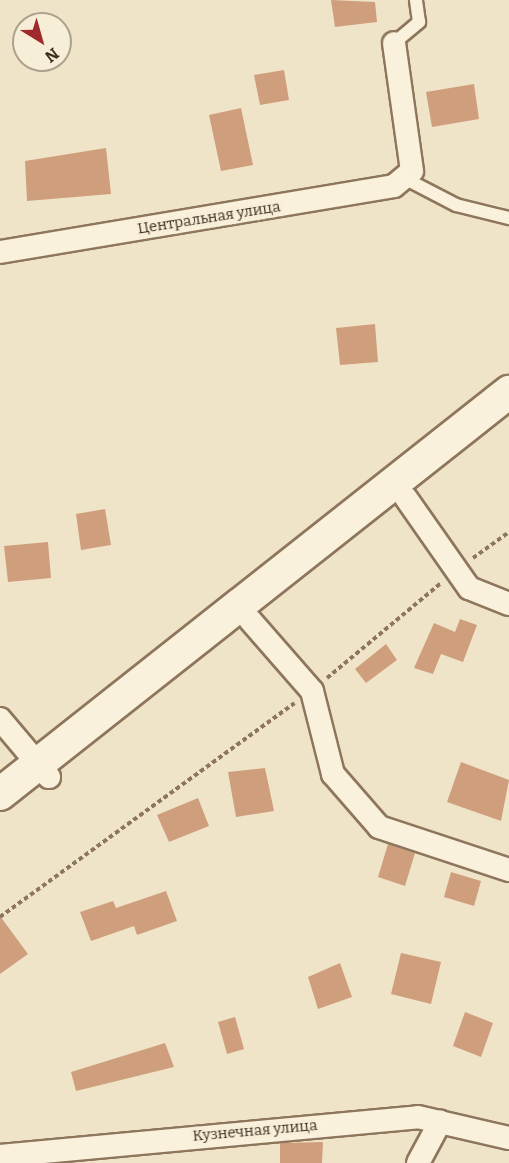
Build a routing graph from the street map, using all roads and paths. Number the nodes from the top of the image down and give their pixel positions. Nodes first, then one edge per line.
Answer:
1 (416, 0) edge
2 (394, 43) joint
3 (408, 175) junction
4 (509, 218) edge
5 (0, 252) edge
6 (509, 392) edge
7 (509, 417) edge
8 (406, 498) junction
9 (509, 532) edge
10 (457, 570) junction
11 (509, 604) edge
12 (250, 620) junction
13 (312, 691) junction
14 (0, 719) edge
15 (43, 771) junction
16 (0, 794) edge
17 (0, 815) edge
18 (509, 870) edge
19 (0, 917) edge
20 (440, 1122) junction
21 (509, 1138) edge
22 (0, 1156) edge
23 (418, 1163) edge

1 - 2 lane
2 - 3 street
3 - 4 lane
3 - 5 street, Центральная улица
6 - 15 main road
7 - 8 main road
8 - 10 street
8 - 12 main road
9 - 10 path
10 - 11 street
10 - 13 path
12 - 13 street
12 - 15 main road
13 - 18 street
13 - 19 path
14 - 15 street
15 - 16 main road
15 - 17 main road
20 - 21 street, Кузнечная улица
20 - 22 street, Кузнечная улица
20 - 23 street

